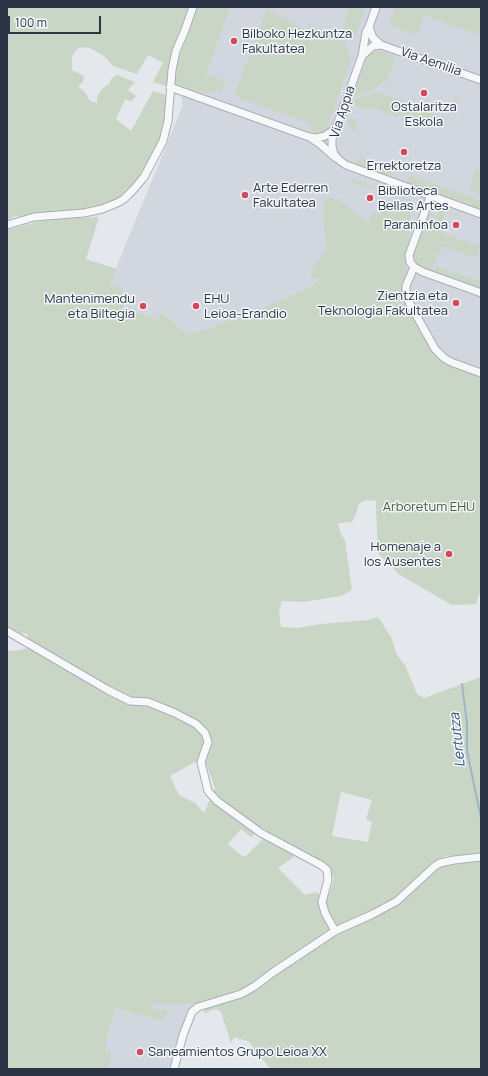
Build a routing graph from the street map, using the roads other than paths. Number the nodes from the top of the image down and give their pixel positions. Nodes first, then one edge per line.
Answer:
1 (193, 7) edge
2 (376, 7) edge
3 (369, 26) junction
4 (381, 44) junction
5 (362, 56) junction
6 (481, 80) edge
7 (170, 87) junction
8 (336, 128) junction
9 (309, 137) junction
10 (338, 160) junction
11 (431, 196) junction
12 (481, 214) edge
13 (7, 225) edge
14 (414, 267) junction
15 (481, 293) edge
16 (481, 373) edge
17 (7, 631) edge
18 (481, 857) edge
19 (335, 931) junction
20 (174, 1069) edge

1 - 7 street
2 - 3 street, Via Appia
3 - 4 street
3 - 5 street, Via Appia
4 - 5 street
4 - 6 street, Via Aemilia
5 - 8 street, Via Appia
7 - 9 street
7 - 13 street
8 - 9 street
8 - 10 street, Via Appia
9 - 10 street
10 - 11 street
11 - 12 street
11 - 14 street
14 - 15 street
14 - 16 street
17 - 19 street
18 - 19 street
19 - 20 street

